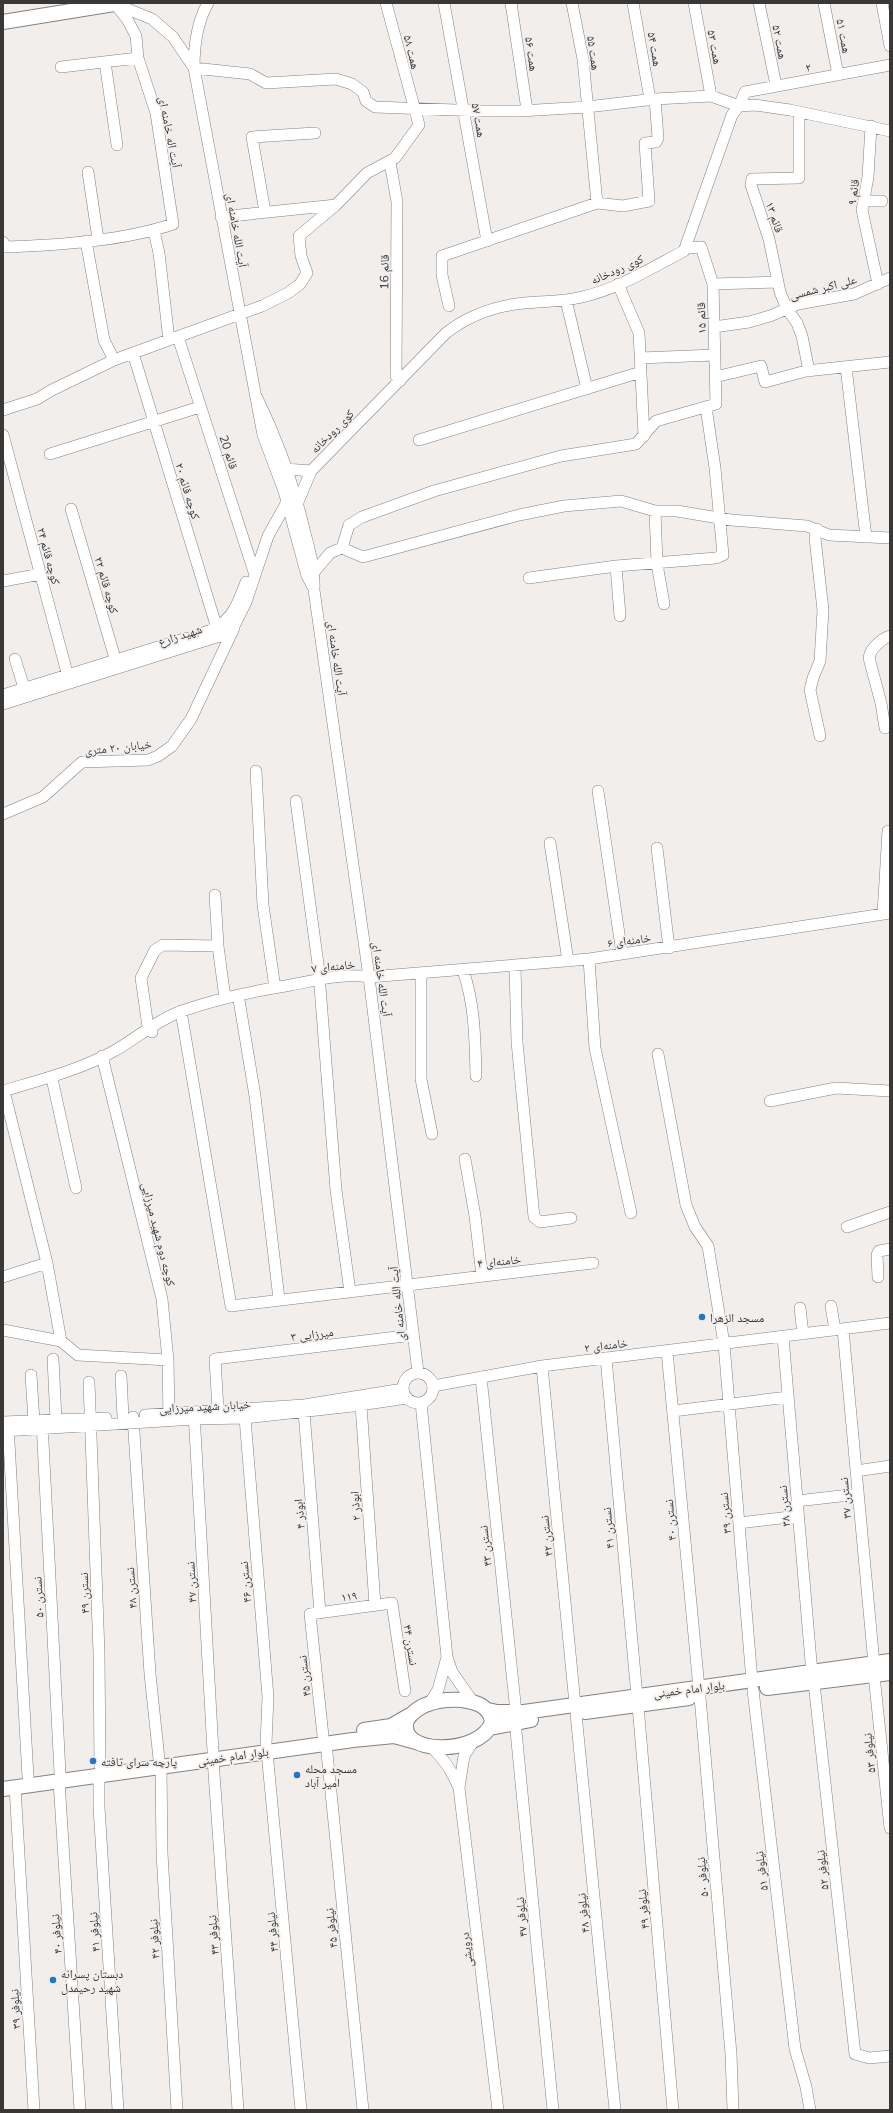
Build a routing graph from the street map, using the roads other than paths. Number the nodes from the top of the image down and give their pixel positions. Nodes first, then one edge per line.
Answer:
1 (118, 3) edge
2 (208, 3) edge
3 (386, 3) edge
4 (444, 3) edge
5 (511, 3) edge
6 (572, 3) edge
7 (633, 3) edge
8 (694, 3) edge
9 (760, 3) edge
10 (824, 3) edge
11 (882, 3) edge
12 (55, 8) edge
13 (6, 20) edge
14 (890, 46) edge
15 (138, 58) junction
16 (105, 62) junction
17 (890, 65) edge
18 (61, 67) dead end
19 (194, 68) junction
20 (838, 75) junction
21 (776, 86) junction
22 (711, 96) junction
23 (652, 99) junction
24 (739, 106) junction
25 (413, 107) junction
26 (587, 107) junction
27 (464, 110) junction
28 (527, 110) junction
29 (799, 112) junction
30 (871, 126) junction
31 (890, 131) edge
32 (315, 133) dead end
33 (117, 146) dead end
34 (390, 162) junction
35 (88, 172) dead end
36 (865, 201) junction
37 (882, 201) dead end
38 (597, 203) junction
39 (336, 205) junction
40 (265, 212) junction
41 (222, 217) junction
42 (154, 231) junction
43 (98, 239) junction
44 (86, 241) junction
45 (487, 241) junction
46 (4, 246) edge
47 (687, 248) junction
48 (890, 278) edge
49 (777, 282) junction
50 (618, 284) junction
51 (713, 284) junction
52 (878, 284) junction
53 (566, 300) junction
54 (449, 306) dead end
55 (787, 309) junction
56 (239, 314) junction
57 (714, 327) junction
58 (173, 339) junction
59 (133, 353) junction
60 (715, 355) junction
61 (640, 358) junction
62 (114, 360) junction
63 (890, 362) edge
64 (846, 367) junction
65 (809, 371) junction
66 (641, 372) junction
67 (715, 377) junction
68 (400, 381) junction
69 (587, 389) junction
70 (257, 398) junction
71 (711, 406) junction
72 (200, 407) junction
73 (3, 410) edge
74 (154, 423) junction
75 (3, 435) edge
76 (644, 436) junction
77 (419, 440) dead end
78 (50, 454) dead end
79 (286, 469) junction
80 (311, 471) junction
81 (290, 498) junction
82 (72, 509) dead end
83 (655, 511) junction
84 (718, 518) junction
85 (817, 529) junction
86 (866, 537) junction
87 (890, 538) edge
88 (342, 548) junction
89 (657, 564) junction
90 (616, 566) junction
91 (253, 570) junction
92 (315, 571) junction
93 (41, 574) junction
94 (529, 578) dead end
95 (3, 581) edge
96 (314, 590) junction
97 (664, 604) dead end
98 (620, 616) dead end
99 (233, 619) junction
100 (218, 632) junction
101 (890, 636) edge
102 (15, 659) dead end
103 (117, 664) junction
104 (69, 679) junction
105 (26, 692) junction
106 (3, 695) edge
107 (3, 704) edge
108 (885, 728) dead end
109 (820, 736) dead end
110 (256, 771) dead end
111 (598, 791) dead end
112 (296, 801) dead end
113 (3, 814) edge
114 (888, 830) dead end
115 (550, 843) dead end
116 (657, 848) dead end
117 (888, 876) edge
118 (216, 895) dead end
119 (887, 914) edge
120 (218, 946) junction
121 (670, 948) junction
122 (622, 954) junction
123 (589, 959) junction
124 (568, 961) junction
125 (515, 966) junction
126 (463, 970) junction
127 (421, 973) junction
128 (369, 977) junction
129 (320, 983) junction
130 (275, 988) junction
131 (225, 998) junction
132 (239, 1000) junction
133 (182, 1015) junction
134 (150, 1030) junction
135 (658, 1054) dead end
136 (103, 1060) junction
137 (476, 1076) dead end
138 (53, 1083) junction
139 (890, 1091) edge
140 (4, 1095) edge
141 (770, 1101) dead end
142 (432, 1134) dead end
143 (465, 1159) dead end
144 (76, 1188) dead end
145 (631, 1212) dead end
146 (890, 1212) edge
147 (571, 1218) dead end
148 (847, 1227) dead end
149 (890, 1249) edge
150 (46, 1263) junction
151 (593, 1263) dead end
152 (482, 1276) junction
153 (3, 1277) edge
154 (878, 1277) dead end
155 (408, 1284) junction
156 (350, 1292) junction
157 (279, 1299) junction
158 (831, 1306) dead end
159 (800, 1308) dead end
160 (890, 1323) edge
161 (3, 1330) edge
162 (839, 1330) junction
163 (803, 1334) junction
164 (413, 1335) junction
165 (783, 1337) junction
166 (61, 1341) junction
167 (724, 1344) junction
168 (667, 1350) junction
169 (606, 1358) junction
170 (53, 1359) dead end
171 (168, 1360) junction
172 (542, 1366) junction
173 (418, 1372) junction
174 (31, 1375) dead end
175 (121, 1376) dead end
176 (481, 1377) junction
177 (90, 1382) dead end
178 (433, 1386) junction
179 (405, 1393) junction
180 (788, 1397) junction
181 (421, 1402) junction
182 (361, 1405) junction
183 (729, 1405) junction
184 (218, 1410) junction
185 (673, 1411) junction
186 (304, 1412) junction
187 (194, 1415) junction
188 (169, 1417) junction
189 (245, 1418) junction
190 (129, 1419) junction
191 (56, 1420) junction
192 (91, 1422) junction
193 (39, 1423) junction
194 (5, 1426) edge
195 (890, 1466) edge
196 (856, 1471) junction
197 (858, 1494) junction
198 (797, 1501) junction
199 (798, 1516) junction
200 (739, 1523) junction
201 (392, 1603) joint
202 (375, 1605) junction
203 (315, 1614) junction
204 (447, 1657) junction
205 (890, 1661) edge
206 (874, 1670) junction
207 (890, 1673) edge
208 (813, 1678) junction
209 (752, 1685) junction
210 (405, 1692) dead end
211 (699, 1692) junction
212 (638, 1701) junction
213 (473, 1702) junction
214 (430, 1703) junction
215 (576, 1709) junction
216 (488, 1710) junction
217 (410, 1715) junction
218 (515, 1717) junction
219 (490, 1728) junction
220 (325, 1739) junction
221 (474, 1740) junction
222 (416, 1742) junction
223 (430, 1746) junction
224 (267, 1748) junction
225 (213, 1755) junction
226 (160, 1763) junction
227 (100, 1771) junction
228 (28, 1777) junction
229 (60, 1777) junction
230 (7, 1786) edge
231 (459, 1788) junction
232 (890, 1828) edge
233 (890, 2056) edge
234 (34, 2110) edge
235 (80, 2110) edge
236 (118, 2110) edge
237 (177, 2110) edge
238 (238, 2110) edge
239 (301, 2110) edge
240 (363, 2110) edge
241 (498, 2110) edge
242 (553, 2110) edge
243 (615, 2110) edge
244 (674, 2110) edge
245 (733, 2110) edge
246 (810, 2110) edge

1 - 12 main road
1 - 15 street, آیت اله خامنه ای
1 - 19 street
2 - 19 street
3 - 25 street, همت ۵۸
4 - 27 street, همت ۵۷
5 - 28 street, همت ۵۶
6 - 26 street, همت ۵۵
7 - 23 street, همت ۵۴
8 - 22 street, همت ۵۳
9 - 21 street, همت ۵۲
10 - 20 street, همت ۵۱
11 - 14 street
12 - 13 main road
15 - 16 street
15 - 42 street, آیت اله خامنه ای
16 - 18 street
16 - 33 street
17 - 20 street, ۲
19 - 25 street
19 - 41 street, آیت الله خامنه ای
20 - 21 street, ۲
21 - 24 street, ۲
22 - 23 street
22 - 24 street
23 - 26 street
23 - 38 street, همت ۵۴
24 - 29 street
24 - 47 street
25 - 27 street
25 - 34 street, همت ۵۸
26 - 28 street
26 - 38 street, همت ۵۵
27 - 28 street
27 - 45 street, همت ۵۷
29 - 30 street
29 - 49 street, قائم ۱۳
30 - 31 street
30 - 36 street, قائم ۹
32 - 40 street
34 - 39 street
34 - 68 street, قائم 16
35 - 43 street
36 - 37 street
36 - 52 street, قائم ۹
38 - 45 street
39 - 40 street
39 - 56 street
40 - 41 street
41 - 56 street, آیت الله خامنه ای
42 - 43 street
42 - 58 street, قائم 20
43 - 44 street
44 - 46 street
44 - 62 street
45 - 54 street
47 - 50 street, کوی رودخانه
47 - 51 street, قائم ۱۵
48 - 52 street, علی اکبر شمسی
49 - 51 street
49 - 55 street, قائم ۱۳
50 - 53 street, کوی رودخانه
50 - 61 street
51 - 57 street, قائم ۱۵
52 - 55 street, علی اکبر شمسی
53 - 68 street, کوی رودخانه
53 - 69 street
55 - 57 street, علی اکبر شمسی
55 - 65 street, قائم ۱۳
56 - 58 street
56 - 70 street, آیت الله خامنه ای
57 - 60 street, قائم ۱۵
58 - 59 street
58 - 72 street, قائم 20
59 - 62 street
59 - 74 street, کوچه قائم ۲۰
60 - 61 street
60 - 67 street, قائم ۱۵
61 - 66 street
62 - 73 street
63 - 64 street
64 - 65 street
64 - 86 street
65 - 67 street
66 - 69 street
66 - 76 street
67 - 71 street, قائم ۱۵
68 - 80 street, کوی رودخانه
69 - 77 street
70 - 79 street, آیت الله خامنه ای
70 - 81 street, آیت الله خامنه ای
71 - 76 street
71 - 84 street, قائم ۱۵
72 - 74 street
72 - 91 street, قائم 20
74 - 78 street
74 - 100 street, کوچه قائم ۲۰
75 - 93 street, کوچه قائم ۲۴
76 - 88 street
79 - 80 street
79 - 81 street, آیت الله خامنه ای
80 - 81 street, شهید زارع
81 - 91 street, شهید زارع
81 - 92 street, آیت الله خامنه ای
81 - 96 street, آیت الله خامنه ای
82 - 103 street, کوچه قائم ۲۲
83 - 84 street
83 - 88 street
83 - 89 street
84 - 85 street
84 - 89 street, قائم ۱۵
85 - 86 street
85 - 109 street
86 - 87 street
88 - 92 street
89 - 90 street
89 - 97 street
90 - 94 street
90 - 98 street
91 - 99 street, شهید زارع
92 - 96 street, آیت الله خامنه ای
93 - 95 street
93 - 104 street, کوچه قائم ۲۴
96 - 128 street, آیت الله خامنه ای
99 - 100 street, شهید زارع
99 - 113 street, خیابان ۲۰ متری
100 - 103 street, شهید زارع
101 - 108 street
102 - 105 street
103 - 104 street, شهید زارع
104 - 105 street, شهید زارع
105 - 106 street, شهید زارع
105 - 107 street, شهید زارع
110 - 130 street
111 - 122 street
112 - 129 street
114 - 117 street
115 - 124 street
116 - 121 street
117 - 119 street
118 - 120 street
119 - 121 street, خامنه‌ای ۶
120 - 131 street
120 - 134 street
121 - 122 street, خامنه‌ای ۶
122 - 123 street, خامنه‌ای ۶
123 - 124 street, خامنه‌ای ۶
123 - 145 street
124 - 125 street, خامنه‌ای ۶
125 - 126 street, خامنه‌ای ۶
125 - 147 street
126 - 127 street, خامنه‌ای ۶
126 - 137 street
127 - 128 street, خامنه‌ای ۶
127 - 142 street
128 - 129 street, خامنه‌ای ۷
128 - 155 street, آیت الله خامنه ای
129 - 130 street, خامنه‌ای ۷
129 - 132 street, خامنه‌ای ۷
129 - 156 street
130 - 131 street, خامنه‌ای ۷
131 - 133 street, خامنه‌ای ۷
132 - 133 street, خامنه‌ای ۷
132 - 157 street
133 - 134 street, خامنه‌ای ۷
133 - 157 street, خامنه‌ای ۴
134 - 136 street, خامنه‌ای ۷
135 - 167 street, نسترن ۳۹
136 - 138 street, خامنه‌ای ۷
136 - 140 street, خامنه‌ای ۷
136 - 171 street, کوچه دوم شهید میرزایی
138 - 140 street, خامنه‌ای ۷
138 - 144 street
139 - 141 street
140 - 150 street
143 - 152 street
146 - 148 street
149 - 154 street
150 - 153 street
150 - 166 street
151 - 152 street, خامنه‌ای ۴
152 - 155 street, خامنه‌ای ۴
155 - 156 street, خامنه‌ای ۴
155 - 164 street, آیت الله خامنه ای
156 - 157 street, خامنه‌ای ۴
158 - 162 street, نسترن ۳۷
159 - 163 street
160 - 162 street, خامنه‌ای ۲
161 - 166 street
162 - 163 street, خامنه‌ای ۲
162 - 196 street, نسترن ۳۷
163 - 165 street, خامنه‌ای ۲
164 - 173 street, آیت الله خامنه ای
164 - 184 street, میرزایی ۳
165 - 167 street, خامنه‌ای ۲
165 - 180 street, نسترن ۳۸
166 - 171 street
167 - 168 street, خامنه‌ای ۲
167 - 183 street, نسترن ۳۹
168 - 169 street, خامنه‌ای ۲
168 - 185 street, نسترن ۴۰
169 - 172 street, خامنه‌ای ۲
169 - 212 street, نسترن ۴۱
170 - 191 street
171 - 188 street, کوچه دوم شهید میرزایی
172 - 176 street, خامنه‌ای ۲
172 - 215 street, نسترن ۴۲
173 - 178 street
173 - 179 street
174 - 193 street, نسترن ۵۰
175 - 190 street, نسترن ۴۸
176 - 178 street, خامنه‌ای ۲
176 - 218 street, نسترن ۴۳
177 - 192 street, نسترن ۴۹
178 - 181 street
179 - 181 street
179 - 182 street, خیابان شهید میرزایی
179 - 184 street, خیابان شهید میرزایی
180 - 183 street
180 - 198 street, نسترن ۳۸
181 - 204 street
182 - 186 street, خیابان شهید میرزایی
182 - 202 street, ابوذر ۲
183 - 185 street
183 - 200 street, نسترن ۳۹
184 - 187 street, خیابان شهید میرزایی
185 - 211 street, نسترن ۴۰
186 - 189 street, خیابان شهید میرزایی
186 - 203 street, ابوذر ۴
187 - 188 street, خیابان شهید میرزایی
187 - 189 street, خیابان شهید میرزایی
187 - 225 street, نسترن ۴۷
188 - 190 street, خیابان شهید میرزایی
189 - 224 street, نسترن ۴۶
190 - 192 street, خیابان شهید میرزایی
190 - 226 street, نسترن ۴۸
191 - 192 street, خیابان شهید میرزایی
191 - 193 street, خیابان شهید میرزایی
192 - 193 street, خیابان شهید میرزایی
192 - 227 street, نسترن ۴۹
193 - 194 street, خیابان شهید میرزایی
193 - 229 street, نسترن ۵۰
194 - 228 street
195 - 196 street
196 - 197 street, نسترن ۳۷
197 - 198 street
197 - 206 street, نسترن ۳۷
198 - 199 street, نسترن ۳۸
199 - 200 street
199 - 208 street, نسترن ۳۸
200 - 209 street, نسترن ۳۹
201 - 202 street, ۱۱۹
201 - 210 street, نسترن ۴۴
202 - 203 street, ۱۱۹
203 - 220 street, نسترن ۴۵
204 - 213 street
204 - 214 street
205 - 206 main road, بلوار امام خمینی
206 - 207 main road, بلوار امام خمینی
206 - 208 main road, بلوار امام خمینی
206 - 232 street, نیلوفر ۵۳
208 - 209 main road, بلوار امام خمینی
208 - 233 street, نیلوفر ۵۲
209 - 211 main road, بلوار امام خمینی
209 - 246 street, نیلوفر ۵۱
211 - 212 main road, بلوار امام خمینی
211 - 245 street, نیلوفر ۵۰
212 - 215 main road, بلوار امام خمینی
212 - 244 street, نیلوفر ۴۹
213 - 214 main road
213 - 216 main road
214 - 217 main road, بلوار امام خمینی
215 - 218 main road, بلوار امام خمینی
215 - 243 street, نیلوفر ۴۸
216 - 218 main road, بلوار امام خمینی
216 - 219 main road
217 - 220 main road, بلوار امام خمینی
217 - 222 main road
218 - 219 main road, بلوار امام خمینی
218 - 242 street, نیلوفر ۴۷
219 - 221 main road, بلوار امام خمینی
220 - 222 main road, بلوار امام خمینی
220 - 224 main road, بلوار امام خمینی
220 - 240 street, نیلوفر ۴۵
221 - 223 main road, بلوار امام خمینی
221 - 231 street
222 - 223 main road, بلوار امام خمینی
223 - 231 street
224 - 225 main road, بلوار امام خمینی
224 - 239 street, نیلوفر ۴۴
225 - 226 main road, بلوار امام خمینی
225 - 238 street, نیلوفر ۴۳
226 - 227 main road, بلوار امام خمینی
226 - 237 street, نیلوفر ۴۲
227 - 229 main road, بلوار امام خمینی
227 - 236 street, نیلوفر ۴۱
228 - 229 main road, بلوار امام خمینی
228 - 230 main road, بلوار امام خمینی
229 - 230 main road, بلوار امام خمینی
229 - 235 street, نیلوفر ۴۰
230 - 234 street, نیلوفر ۳۹
231 - 241 street, درویشی

